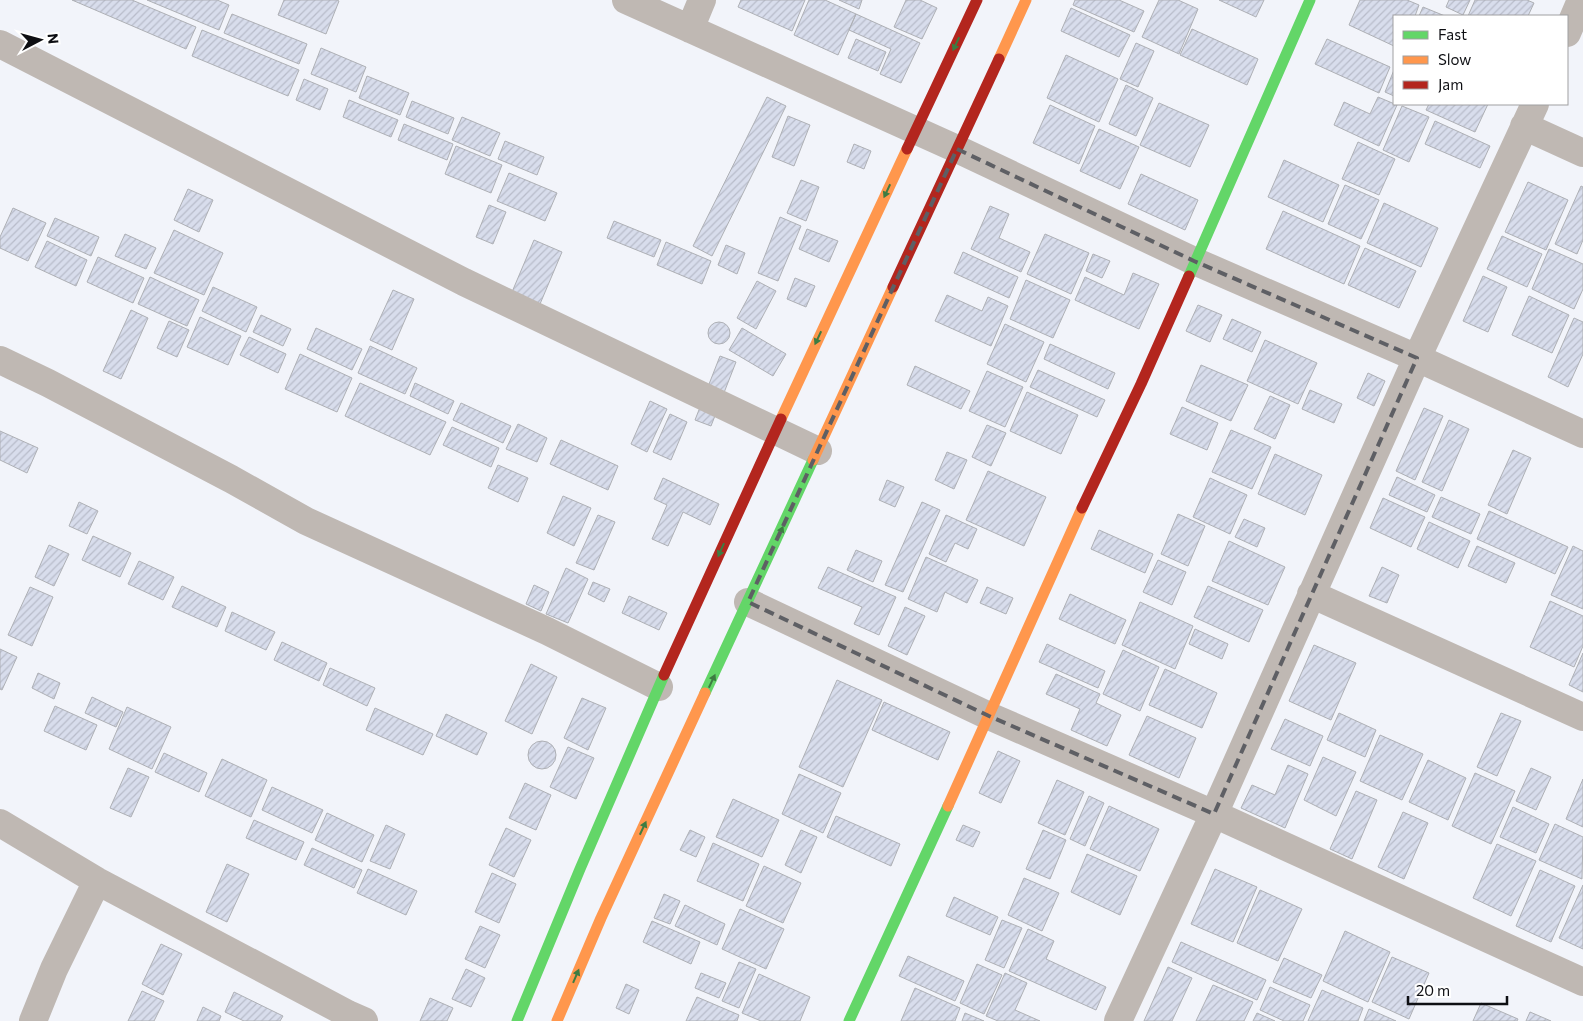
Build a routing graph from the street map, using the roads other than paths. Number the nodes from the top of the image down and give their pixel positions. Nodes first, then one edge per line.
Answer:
1 (626, 0) edge
2 (702, 0) edge
3 (976, 0) edge
4 (1026, 0) edge
5 (1310, 0) edge
6 (1581, 0) edge
7 (690, 29) junction
8 (1568, 31) edge
9 (0, 44) edge
10 (1530, 115) edge
11 (916, 130) junction
12 (957, 149) junction
13 (1583, 153) edge
14 (1194, 260) junction
15 (1417, 358) junction
16 (0, 360) edge
17 (775, 430) junction
18 (1583, 434) edge
19 (818, 451) junction
20 (1311, 594) junction
21 (748, 602) junction
22 (659, 687) junction
23 (989, 716) junction
24 (1583, 717) edge
25 (1214, 814) junction
26 (0, 823) edge
27 (97, 881) junction
28 (1583, 982) edge
29 (352, 1019) edge
30 (33, 1021) edge
31 (517, 1021) edge
32 (557, 1021) edge
33 (848, 1021) edge
34 (1118, 1021) edge

1 - 7 street
2 - 7 street
3 -> 11 street
4 - 12 street
5 - 14 street
6 - 8 street
7 - 11 street
9 - 17 street
10 - 13 street
10 - 15 street
11 - 12 street
11 -> 17 street
12 - 14 street
12 - 19 street
14 - 15 street
14 - 23 street
15 - 18 street
15 - 20 street
16 - 22 street
17 - 19 street
17 -> 22 street
21 -> 19 street
20 - 24 street
20 - 25 street
21 - 23 street
32 -> 21 street
22 - 31 street
23 - 25 street
23 - 33 street
25 - 28 street
25 - 34 street
26 - 27 street
27 - 29 street
27 - 30 street

